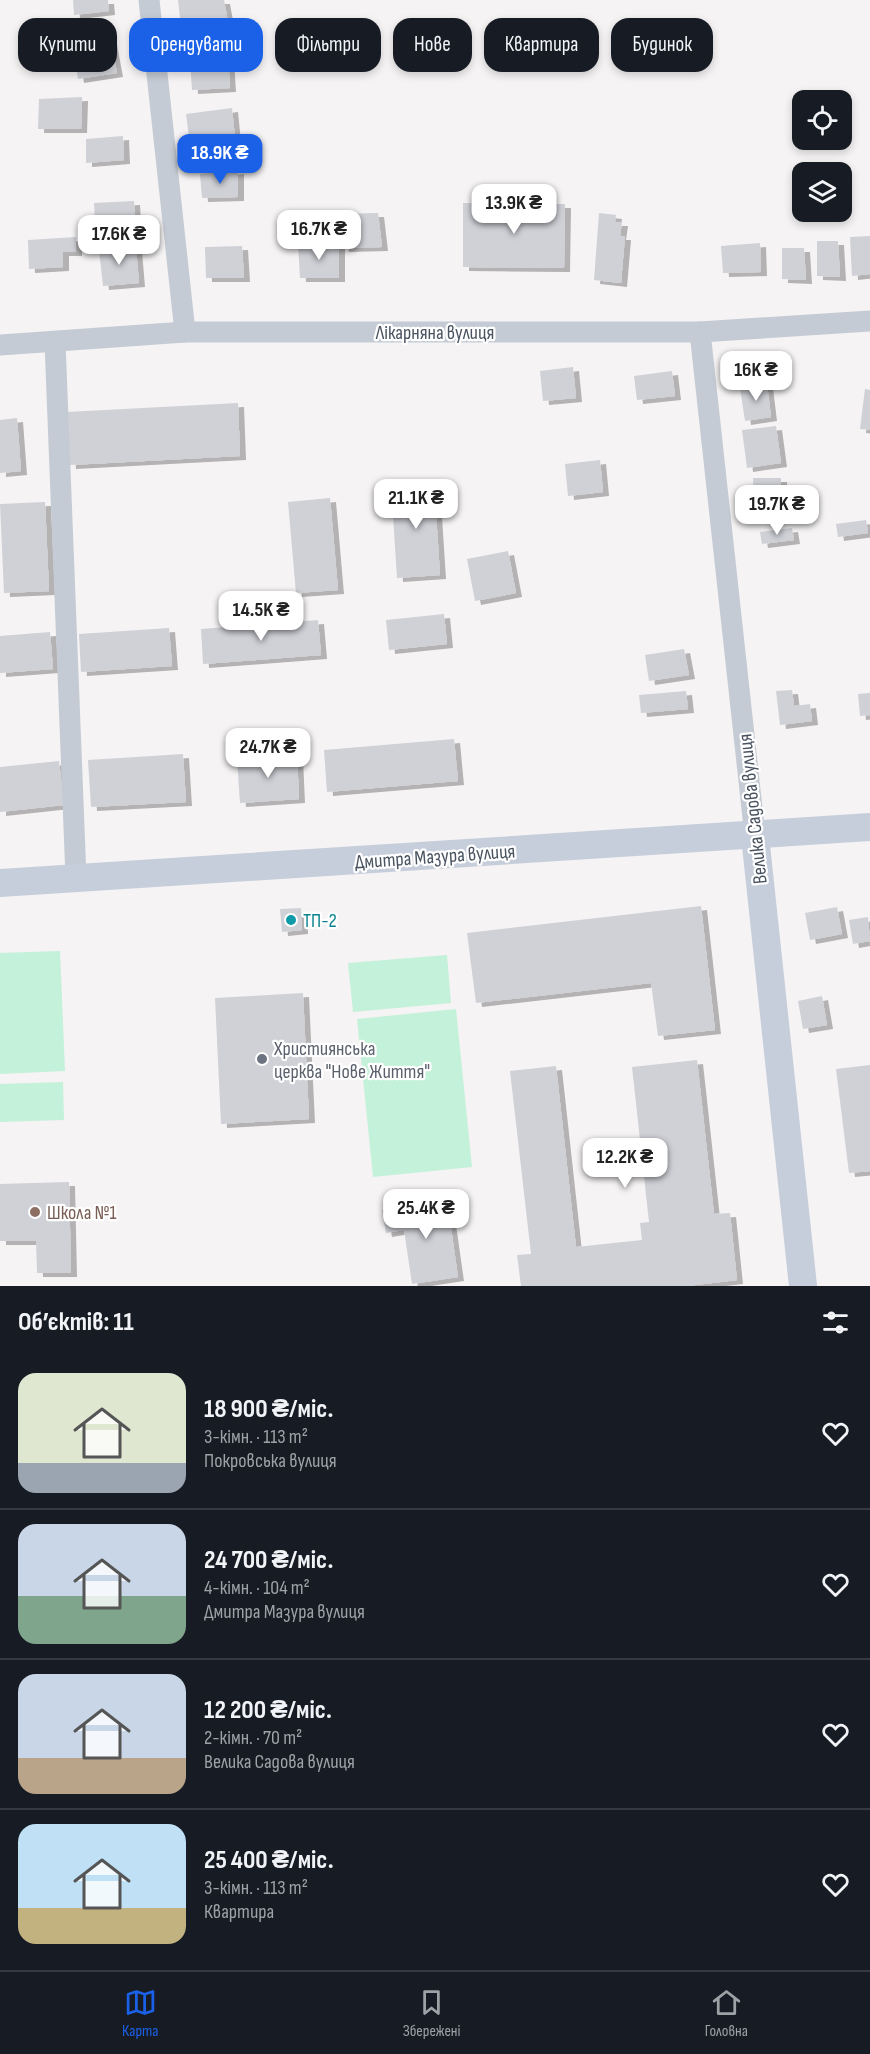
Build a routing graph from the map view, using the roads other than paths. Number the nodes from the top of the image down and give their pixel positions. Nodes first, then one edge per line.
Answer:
1 (149, 0) edge
2 (870, 321) edge
3 (185, 332) junction
4 (700, 332) junction
5 (55, 342) junction
6 (0, 345) edge
7 (870, 827) edge
8 (755, 836) junction
9 (76, 878) junction
10 (0, 883) edge
11 (803, 1286) edge

1 - 3 street
2 - 4 street, Лікарняна вулиця
3 - 4 street, Лікарняна вулиця
3 - 5 street, Лікарняна вулиця
4 - 8 street, Велика Садова вулиця
5 - 6 street, Лікарняна вулиця
5 - 9 street
7 - 8 street, Дмитра Мазура вулиця
8 - 9 street, Дмитра Мазура вулиця
8 - 11 street, Велика Садова вулиця
9 - 10 street, Дмитра Мазура вулиця

